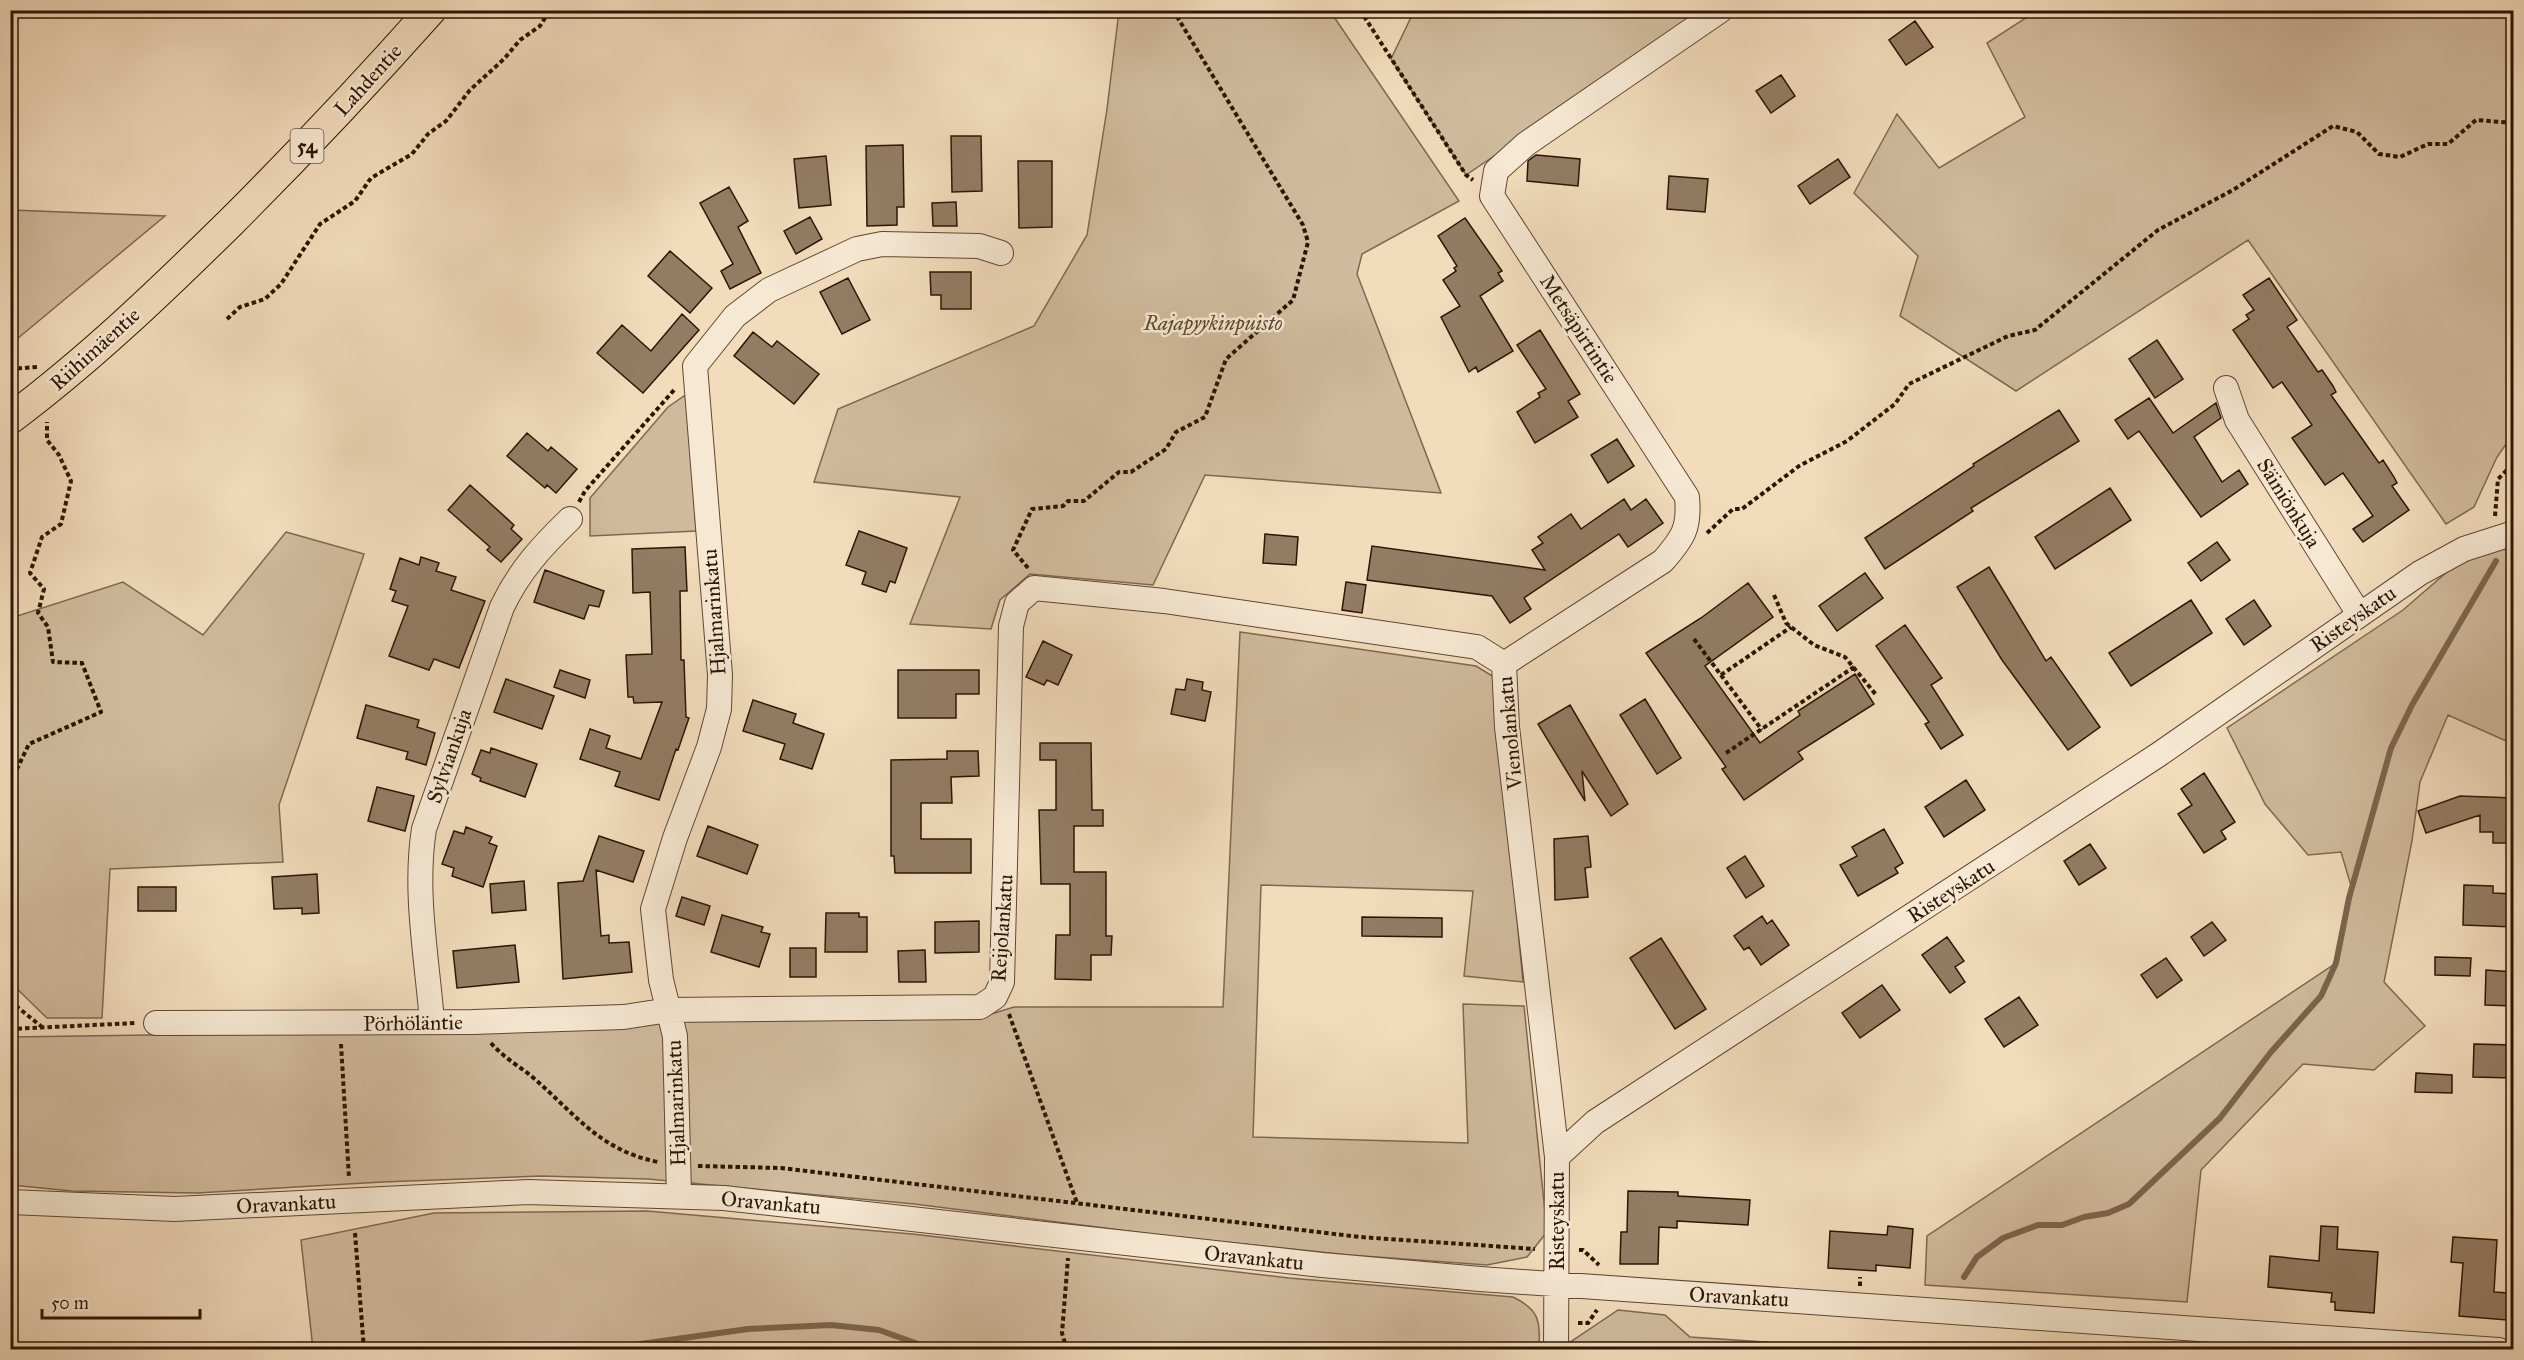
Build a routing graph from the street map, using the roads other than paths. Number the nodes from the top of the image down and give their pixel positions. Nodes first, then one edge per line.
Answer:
1 (431, 10) edge
2 (1721, 10) edge
3 (1001, 253) dead end
4 (177, 276) joint
5 (2226, 388) dead end
6 (47, 392) junction
7 (10, 419) edge
8 (10, 426) edge
9 (570, 519) road end
10 (2504, 536) edge
11 (1017, 603) joint
12 (2359, 615) junction
13 (1504, 664) junction
14 (669, 1010) junction
15 (432, 1022) junction
16 (156, 1023) road end
17 (1557, 1157) junction
18 (679, 1196) junction
19 (10, 1202) edge
20 (1557, 1285) junction
21 (2352, 1345) edge
22 (1556, 1350) edge
23 (2499, 1350) edge

1 - 4 main road, Lahdentie / 54
2 - 13 street, Metsäpirtintie
3 - 14 street, Hjalmarinkatu
4 - 6 main road, Riihimäentie / 54
5 - 12 street, Säiniönkuja
6 - 7 main road, Riihimäentie / 54
6 - 8 main road, 54
9 - 15 street, Sylviankuja
10 - 12 street, Risteyskatu
11 - 13 street, Vienolankatu
11 - 14 street, Reijolankatu
12 - 17 street, Risteyskatu
13 - 17 street, Vienolankatu
14 - 15 street, Pörhöläntie
14 - 18 street, Hjalmarinkatu
15 - 16 street, Pörhöläntie
17 - 20 street, Risteyskatu
18 - 19 street, Oravankatu
18 - 20 street, Oravankatu
20 - 21 street, Oravankatu
20 - 22 street, Risteyskatu
21 - 23 street, Oravankatu

